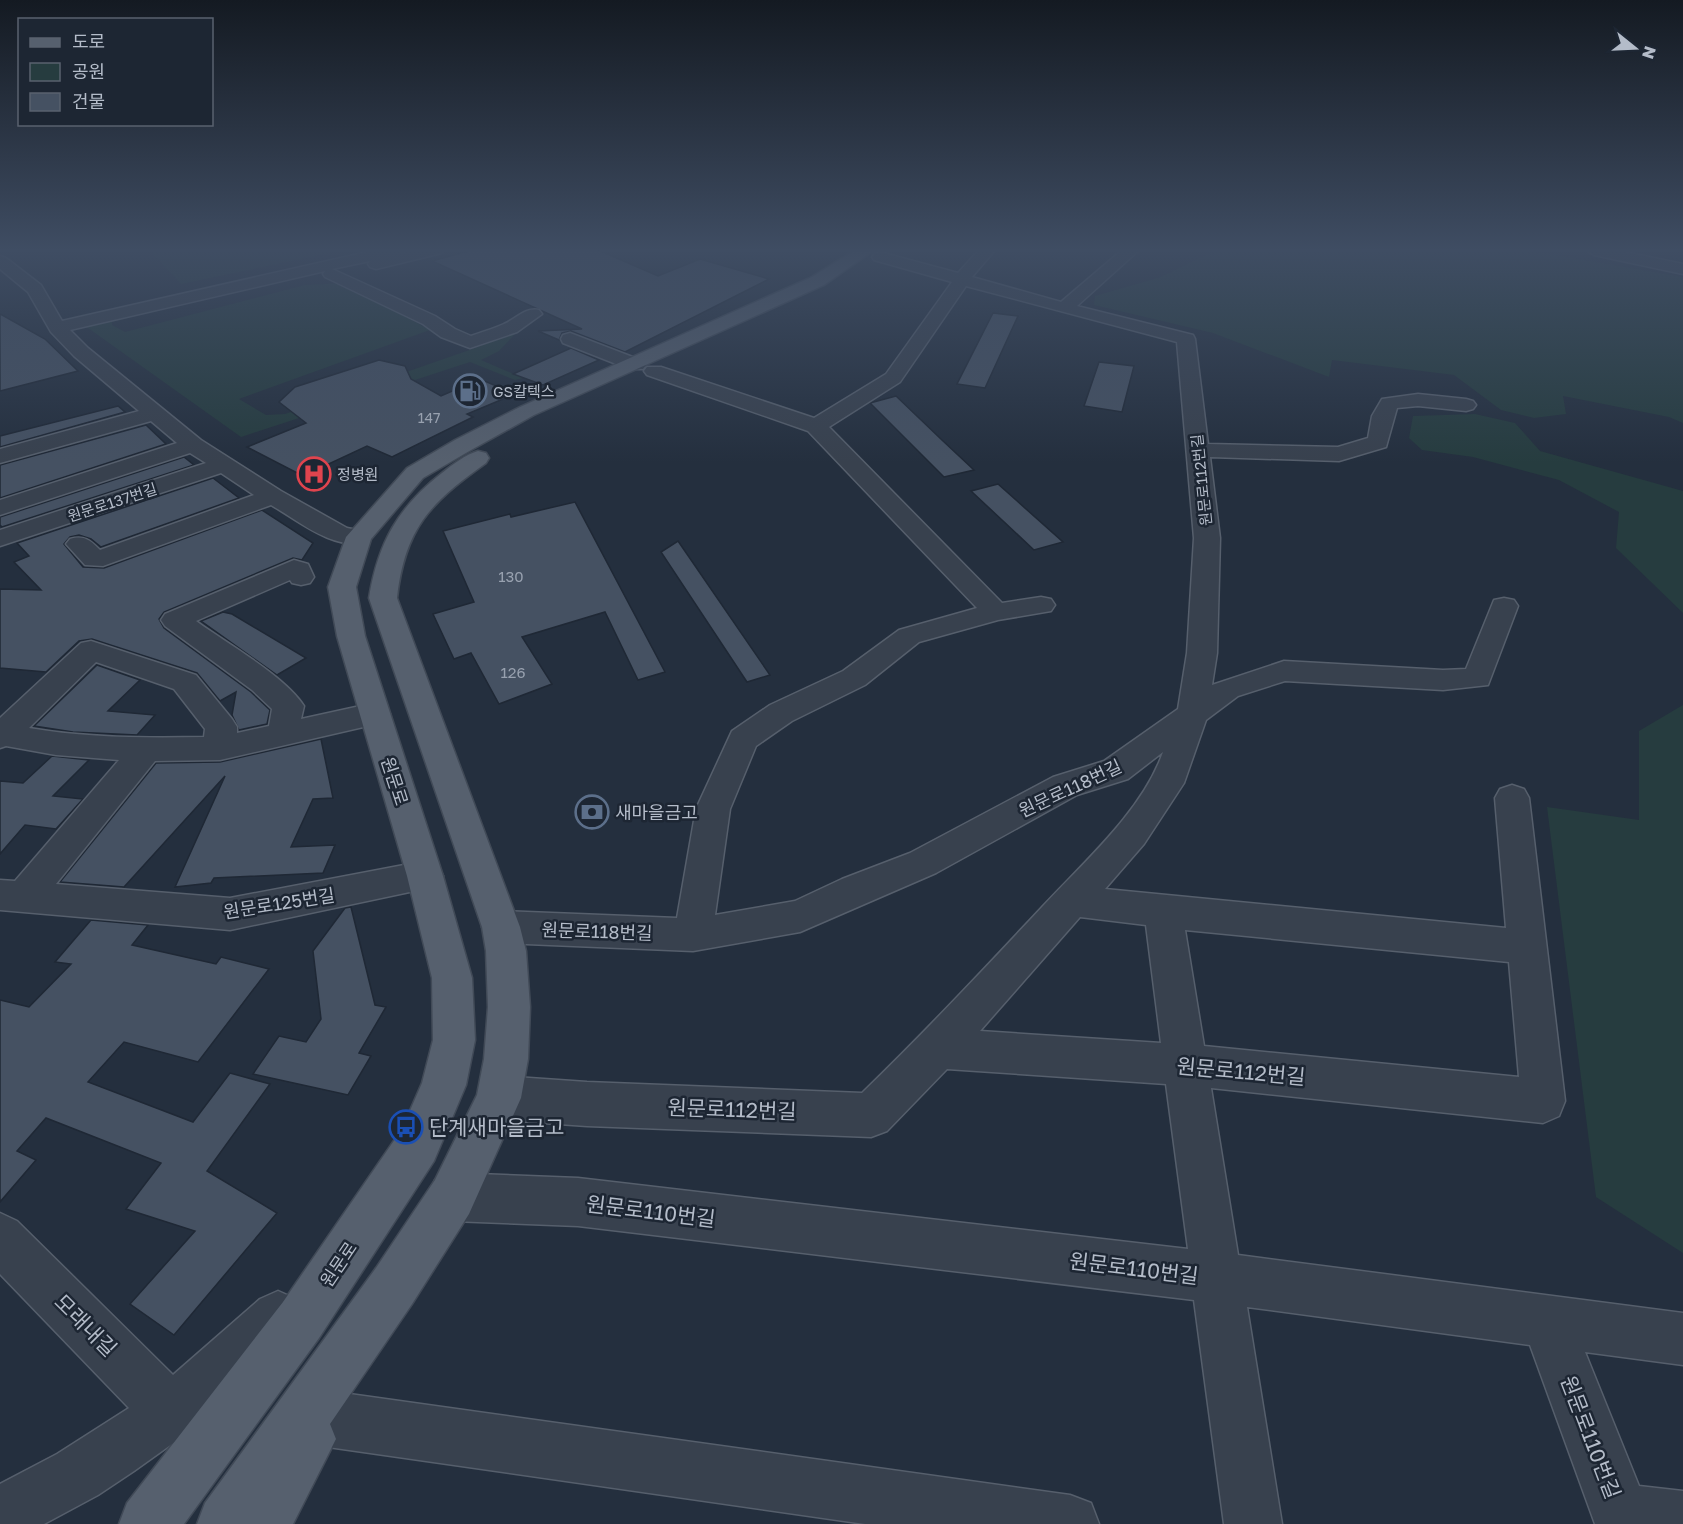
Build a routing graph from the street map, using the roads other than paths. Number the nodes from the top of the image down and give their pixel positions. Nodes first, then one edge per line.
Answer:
1 (53, 321) edge
2 (86, 321) edge
3 (431, 321) edge
4 (522, 321) edge
5 (751, 321) edge
6 (933, 321) edge
7 (1116, 321) edge
8 (57, 328) junction
9 (570, 339) dead end
10 (645, 368) junction
11 (1466, 405) dead end
12 (154, 413) junction
13 (816, 426) junction
14 (193, 445) junction
15 (1198, 450) junction
16 (0, 456) edge
17 (224, 465) junction
18 (273, 496) junction
19 (0, 508) edge
20 (379, 537) junction
21 (0, 538) edge
22 (79, 544) dead end
23 (300, 577) dead end
24 (1041, 605) dead end
25 (1504, 606) dead end
26 (996, 612) junction
27 (1192, 712) junction
28 (374, 714) junction
29 (283, 734) junction
30 (1, 735) edge
31 (220, 748) junction
32 (146, 750) junction
33 (1512, 798) dead end
34 (425, 876) junction
35 (12, 896) edge
36 (1072, 900) junction
37 (1162, 912) junction
38 (501, 927) junction
39 (693, 935) junction
40 (1528, 947) junction
41 (938, 1048) junction
42 (1187, 1065) junction
43 (499, 1098) junction
44 (452, 1197) junction
45 (359, 1234) junction
46 (0, 1238) edge
47 (1218, 1278) junction
48 (394, 1286) junction
49 (1547, 1321) junction
50 (1683, 1339) edge
51 (171, 1412) junction
52 (321, 1418) junction
53 (0, 1516) edge
54 (1622, 1519) edge
55 (1683, 1520) edge
56 (148, 1524) edge
57 (226, 1524) edge
58 (261, 1524) edge
59 (1070, 1524) edge
60 (1253, 1524) edge

1 - 8 street
2 - 8 street
3 - 4 street
5 - 10 main road, 원문로
6 - 13 street
7 - 15 street, 원문로112번길
8 - 12 street
9 - 10 street
10 - 13 street
10 - 20 main road, 원문로
10 - 20 main road, 원문로
11 - 15 street
12 - 14 street
12 - 16 street
13 - 26 street
14 - 17 street
14 - 19 street, 원문로137번길
15 - 27 street, 원문로112번길
17 - 18 street
17 - 21 street, 원문로137번길
18 - 20 street
18 - 22 street, 원문로137번길
20 - 28 main road, 원문로
20 - 38 main road, 원문로
23 - 29 street
24 - 26 street
25 - 27 street, 원문로118번길
26 - 39 street
27 - 36 street, 원문로112번길
27 - 39 street, 원문로118번길
28 - 29 street
28 - 34 main road, 원문로
29 - 31 street
30 - 31 street
30 - 32 street
31 - 32 street
32 - 35 street, 원문로125번길
33 - 40 street
34 - 35 street, 원문로125번길
34 - 45 main road, 원문로
36 - 37 street
36 - 41 street, 원문로112번길
37 - 40 street
37 - 42 street
38 - 39 street, 원문로118번길
38 - 43 main road, 원문로
40 - 42 street, 원문로112번길
41 - 42 street, 원문로112번길
41 - 43 street, 원문로112번길
42 - 47 street
43 - 44 main road, 원문로
44 - 47 street, 원문로110번길
44 - 48 main road, 원문로
45 - 51 street
45 - 56 main road, 원문로
46 - 51 street, 모래내길
47 - 49 street, 원문로110번길
47 - 60 street
48 - 52 main road
48 - 57 main road, 원문로
49 - 50 street
49 - 54 street, 원문로110번길
51 - 53 street
52 - 58 main road
52 - 59 street
54 - 55 street, 원문로110번길

